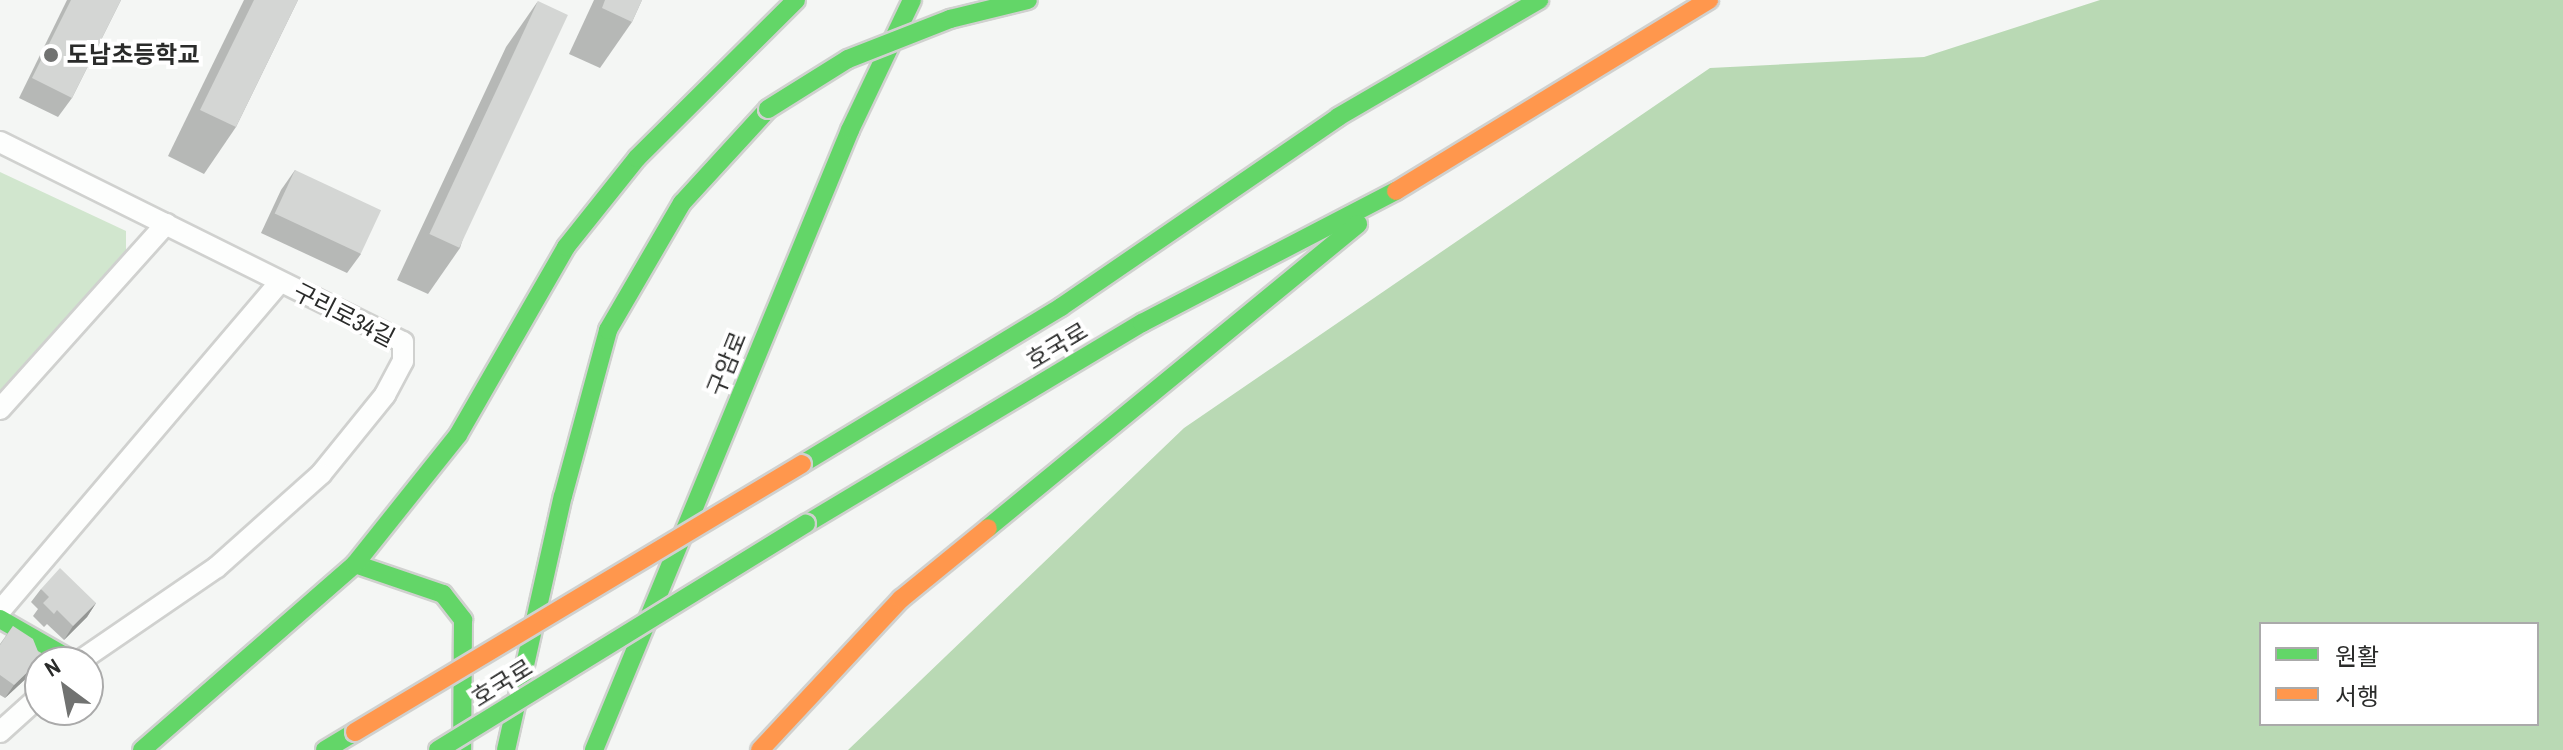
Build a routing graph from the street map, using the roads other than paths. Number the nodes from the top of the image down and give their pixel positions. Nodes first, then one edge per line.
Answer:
1 (796, 0) edge
2 (912, 0) edge
3 (1028, 0) edge
4 (1539, 0) edge
5 (1709, 0) edge
6 (0, 142) edge
7 (1386, 197) junction
8 (166, 224) junction
9 (280, 282) junction
10 (0, 409) edge
11 (355, 564) junction
12 (0, 611) edge
13 (0, 619) edge
14 (48, 646) edge
15 (101, 646) edge
16 (24, 710) edge
17 (0, 732) edge
18 (142, 750) edge
19 (325, 750) edge
20 (438, 750) edge
21 (462, 750) edge
22 (506, 750) edge
23 (594, 750) edge
24 (760, 750) edge

1 - 11 main road
2 - 23 main road, 구암로
3 - 22 main road, bridge
4 - 19 main road, 호국로, bridge
5 - 7 main road, 호국로
6 - 8 street, 구리로34길
7 - 20 main road, 호국로, bridge
7 - 24 main road
8 - 9 street, 구리로34길
8 - 10 street
9 - 12 street
9 - 15 street, 구리로34길
11 - 18 main road
11 - 21 main road
13 - 14 main road
16 - 17 street

